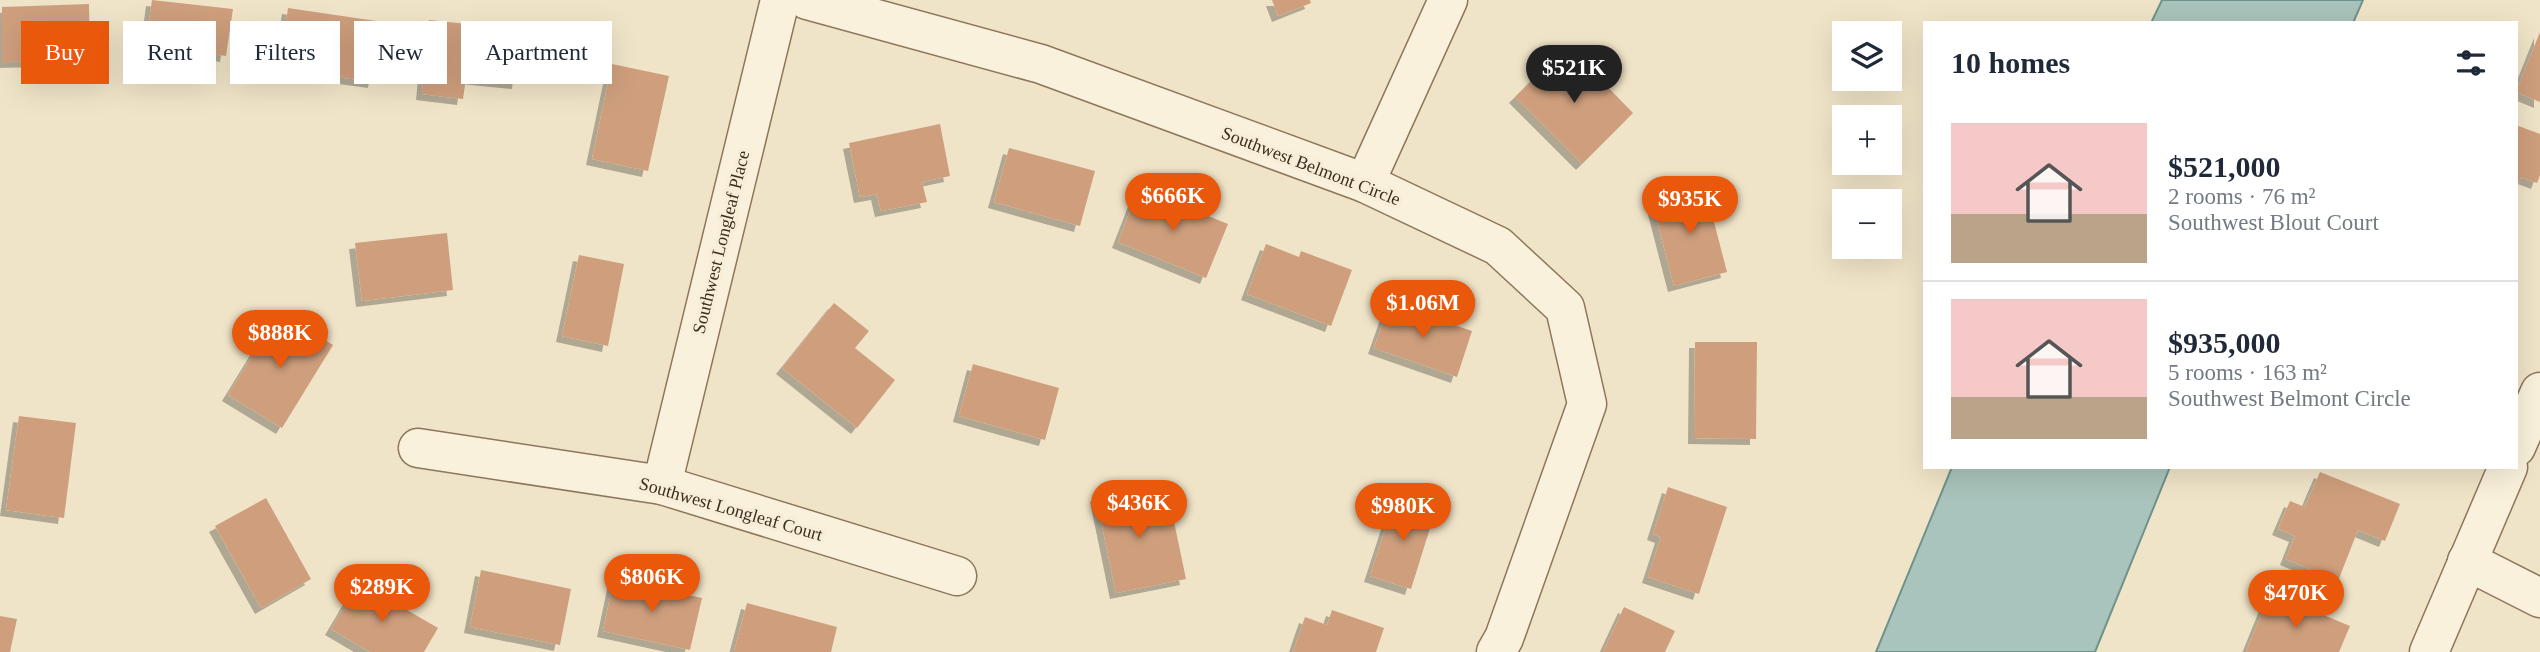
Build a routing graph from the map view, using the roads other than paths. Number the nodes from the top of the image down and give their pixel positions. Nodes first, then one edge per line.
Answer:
1 (780, 0) edge
2 (807, 0) edge
3 (1448, 0) edge
4 (1365, 183) junction
5 (2540, 392) edge
6 (2518, 442) edge
7 (418, 448) dead end
8 (2507, 469) edge
9 (662, 485) junction
10 (2467, 561) junction
11 (957, 576) dead end
12 (2540, 598) edge
13 (1496, 652) edge
14 (2429, 652) edge

1 - 9 street, Southwest Longleaf Place
2 - 4 street, Southwest Belmont Circle
3 - 4 street
4 - 13 street, Southwest Belmont Circle
5 - 6 street
7 - 9 street, Southwest Longleaf Court
8 - 10 street
9 - 11 street, Southwest Longleaf Court
10 - 12 street
10 - 14 street

